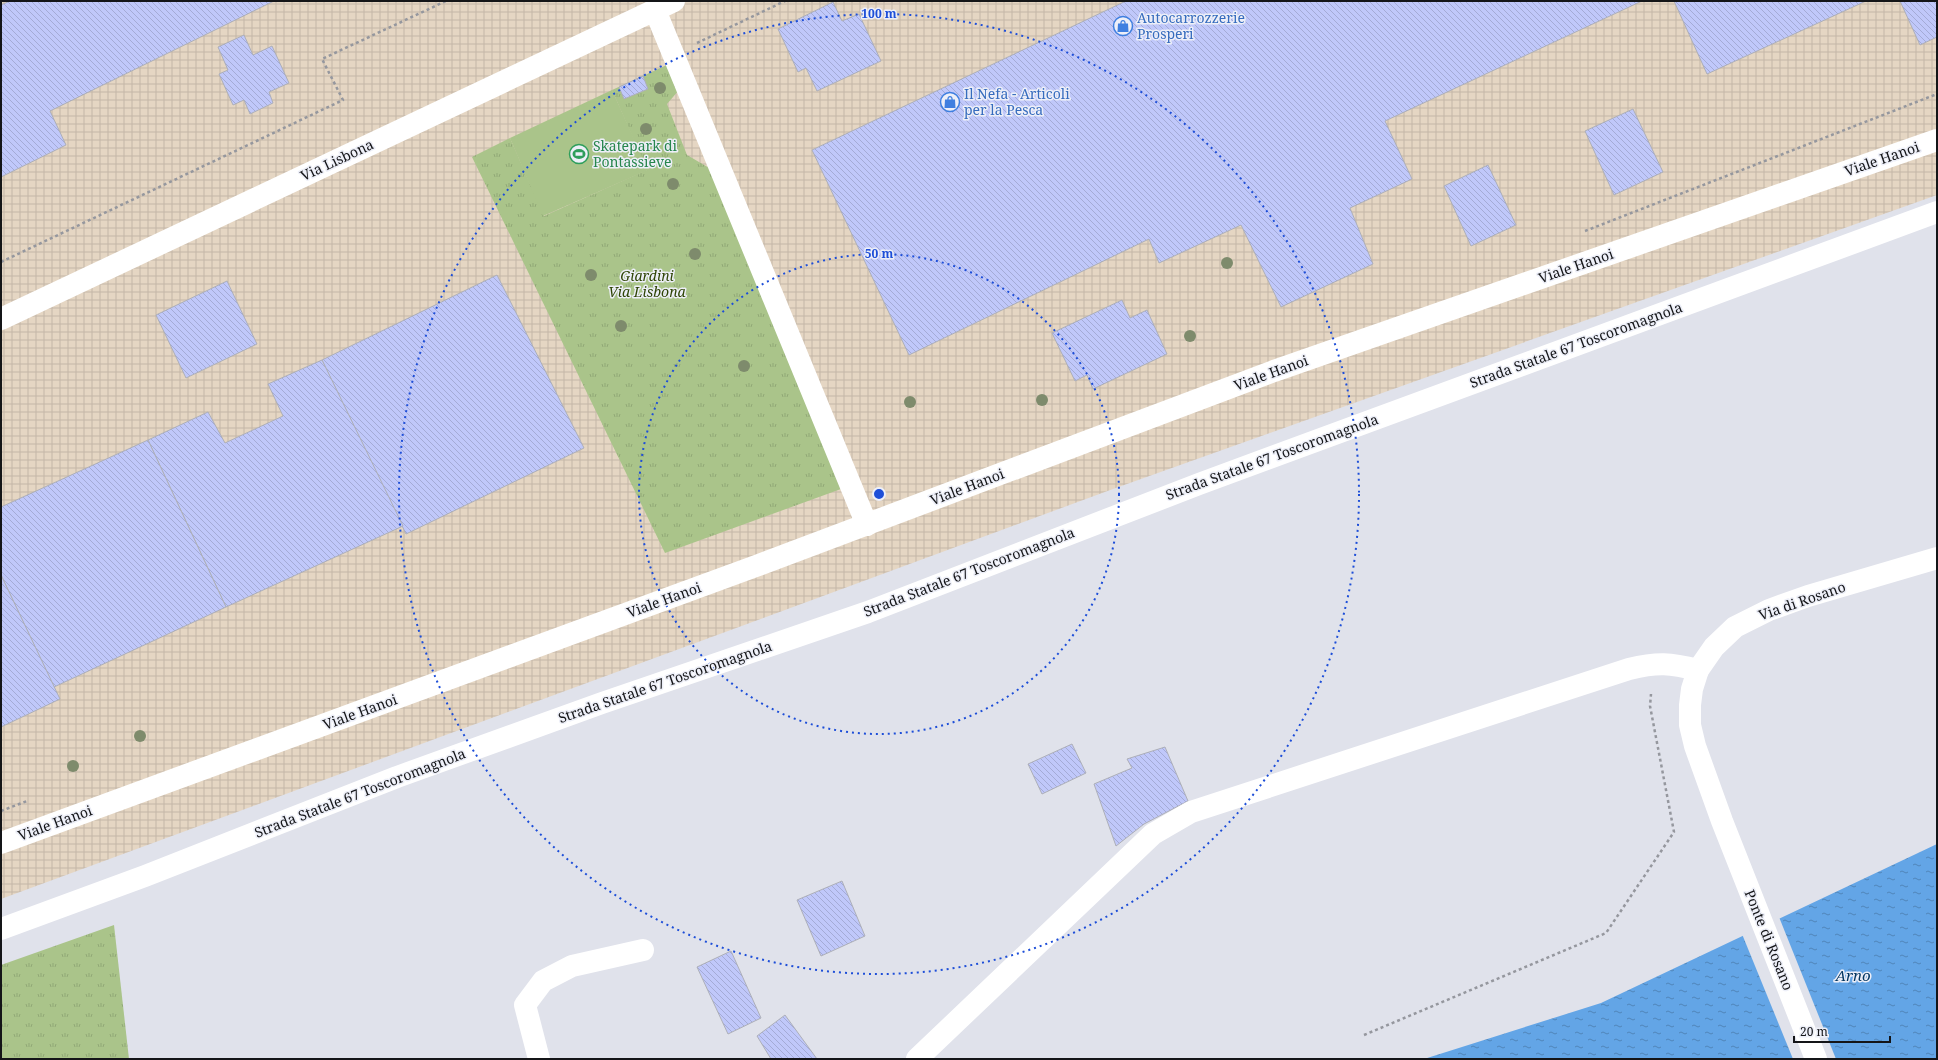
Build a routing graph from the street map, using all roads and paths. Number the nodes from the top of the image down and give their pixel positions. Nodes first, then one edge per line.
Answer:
1 (446, 1) edge
2 (786, 1) edge
3 (664, 5) edge
4 (690, 46) dead end
5 (1937, 140) edge
6 (1937, 212) edge
7 (1, 262) edge
8 (1, 319) edge
9 (867, 525) junction
10 (1937, 558) edge
11 (1652, 663) junction
12 (1698, 670) junction
13 (1722, 821) joint
14 (1, 843) edge
15 (1, 929) edge
16 (643, 950) dead end
17 (1364, 1035) dead end
18 (539, 1059) edge
19 (917, 1059) edge
20 (1816, 1059) edge

1 - 7 path
2 - 4 path
3 - 8 street, Via Lisbona
3 - 9 street
5 - 9 street, Viale Hanoi
6 - 15 street, Strada Statale 67 Toscoromagnola
9 - 14 street, Viale Hanoi
10 - 12 street, Via di Rosano
11 - 12 street
11 - 17 path
11 - 19 street
12 - 13 street, Via di Rosano
13 - 20 street, Ponte di Rosano
16 - 18 street

